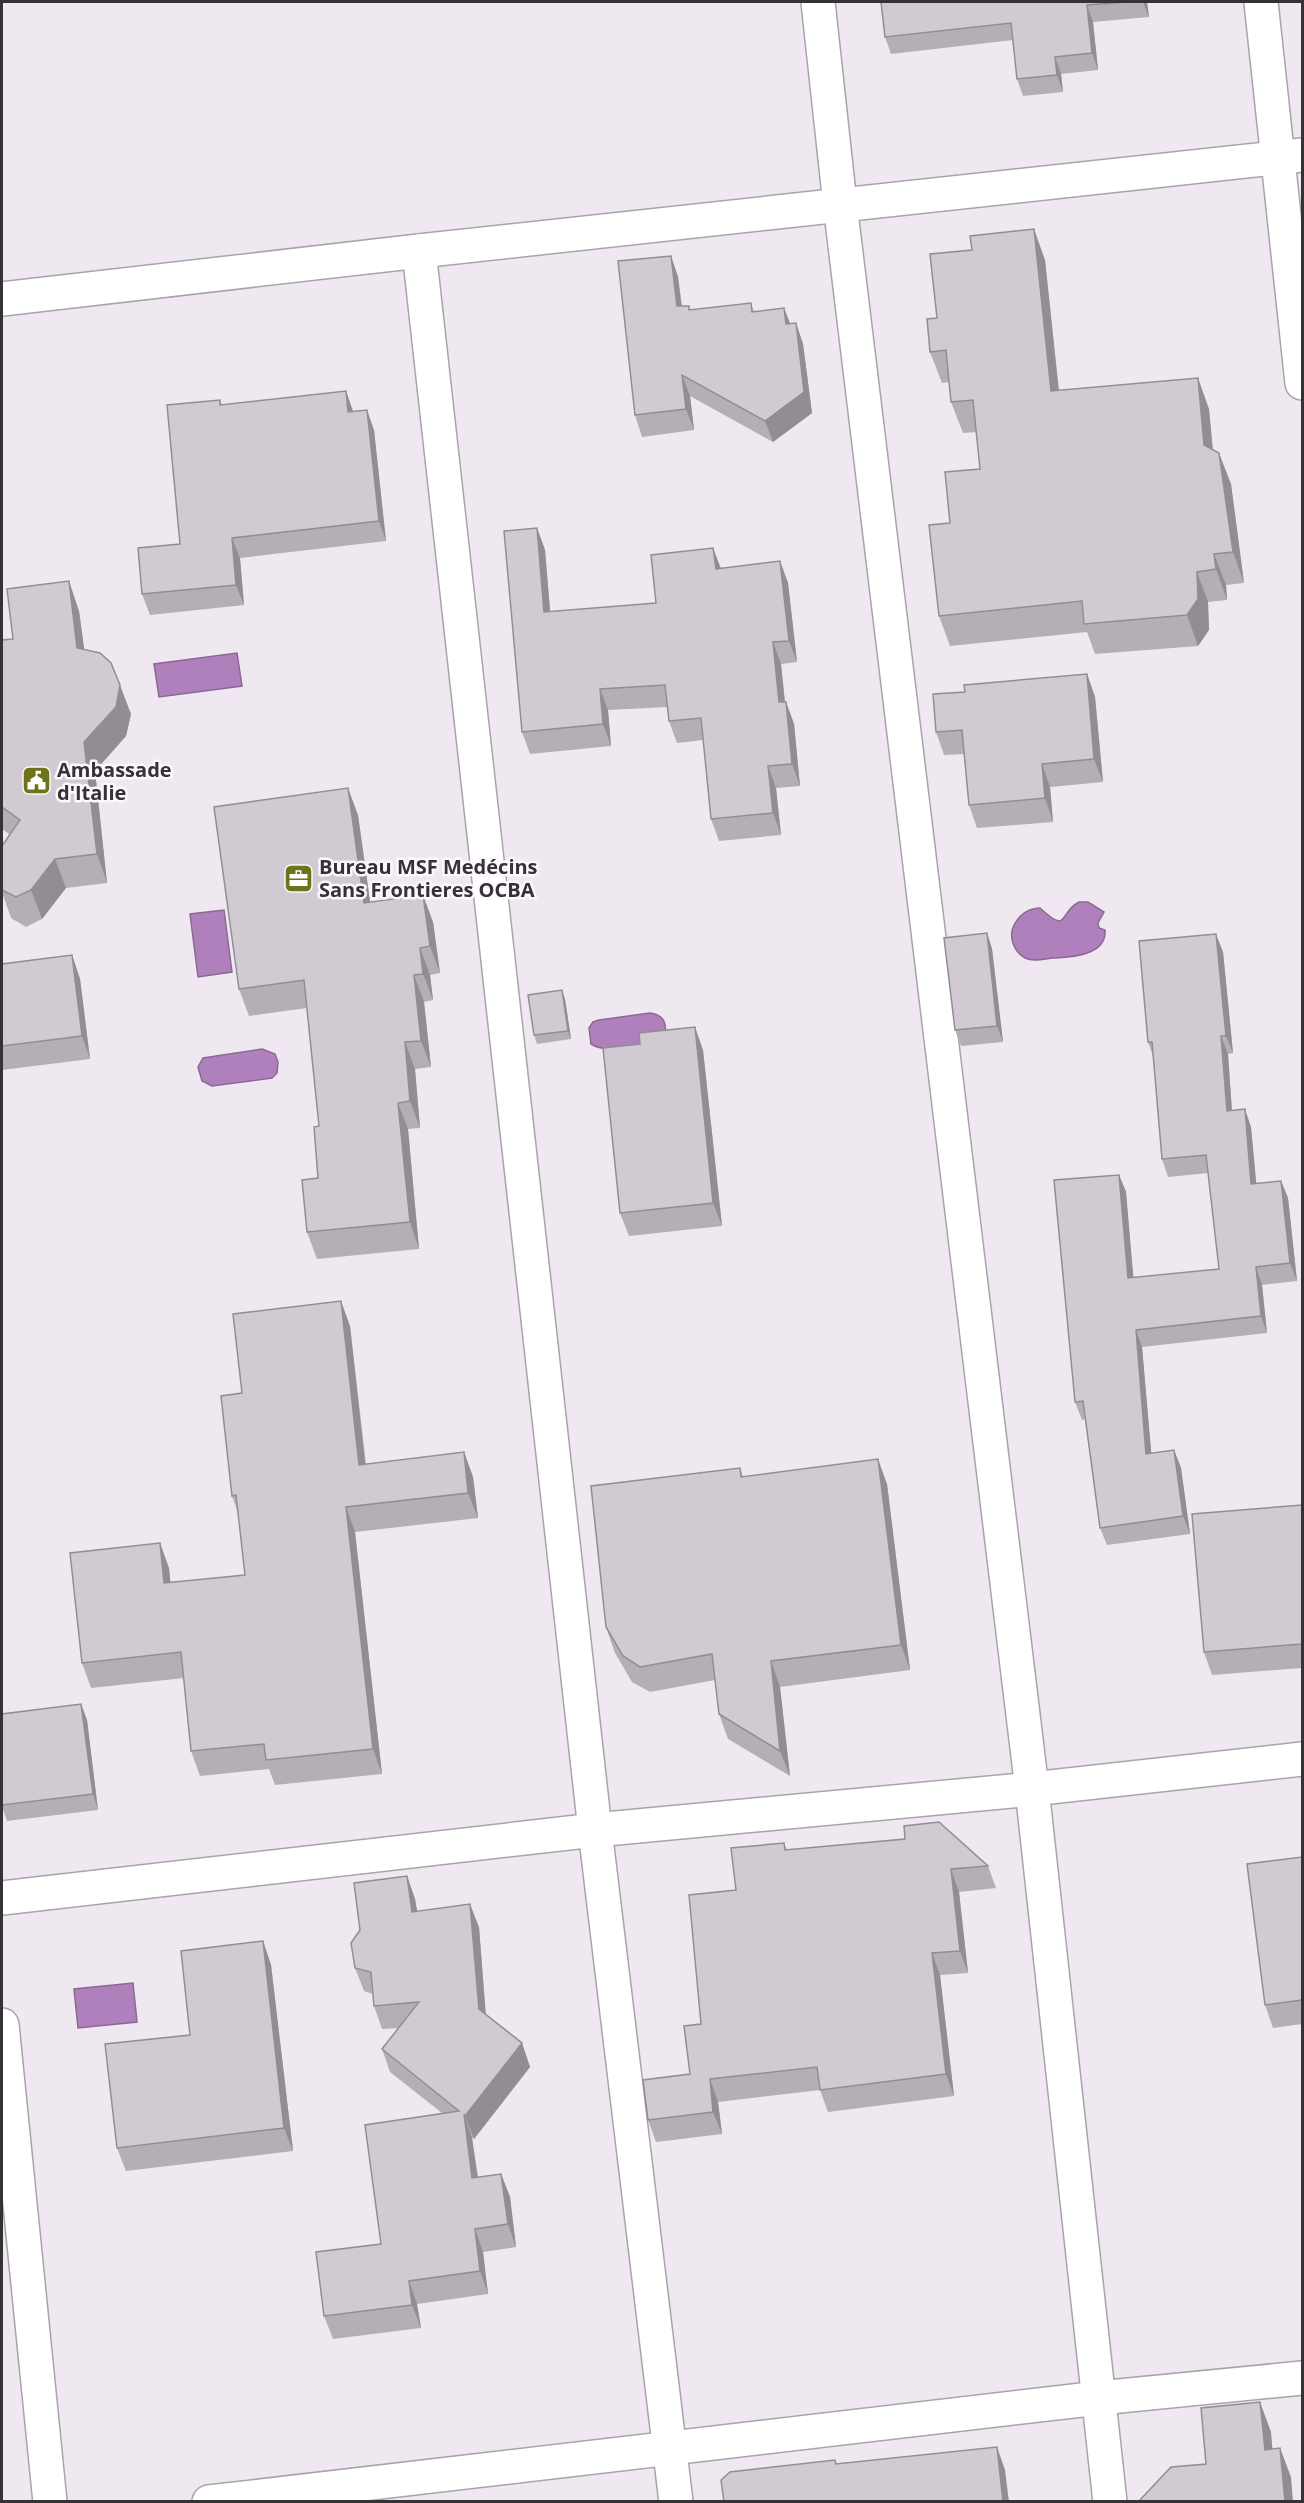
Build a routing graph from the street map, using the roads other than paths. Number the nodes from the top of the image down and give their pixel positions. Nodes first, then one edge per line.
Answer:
1 (818, 2) edge
2 (1261, 2) edge
3 (1290, 156) edge
4 (840, 204) junction
5 (419, 251) junction
6 (2, 299) edge
7 (1302, 383) edge
8 (1302, 1759) edge
9 (1032, 1789) junction
10 (595, 1830) junction
11 (2, 1898) edge
12 (2, 2025) edge
13 (1302, 2378) edge
14 (1099, 2398) junction
15 (670, 2448) junction
16 (50, 2502) edge
17 (209, 2502) edge
18 (676, 2502) edge
19 (1110, 2502) edge

1 - 4 street
2 - 3 street
3 - 4 street
3 - 7 street
4 - 5 street
4 - 9 street
5 - 6 street
5 - 10 street
8 - 9 street
9 - 10 street
9 - 14 street
10 - 11 street
10 - 15 street
12 - 16 street
13 - 14 street
14 - 15 street
14 - 19 street
15 - 17 street
15 - 18 street

